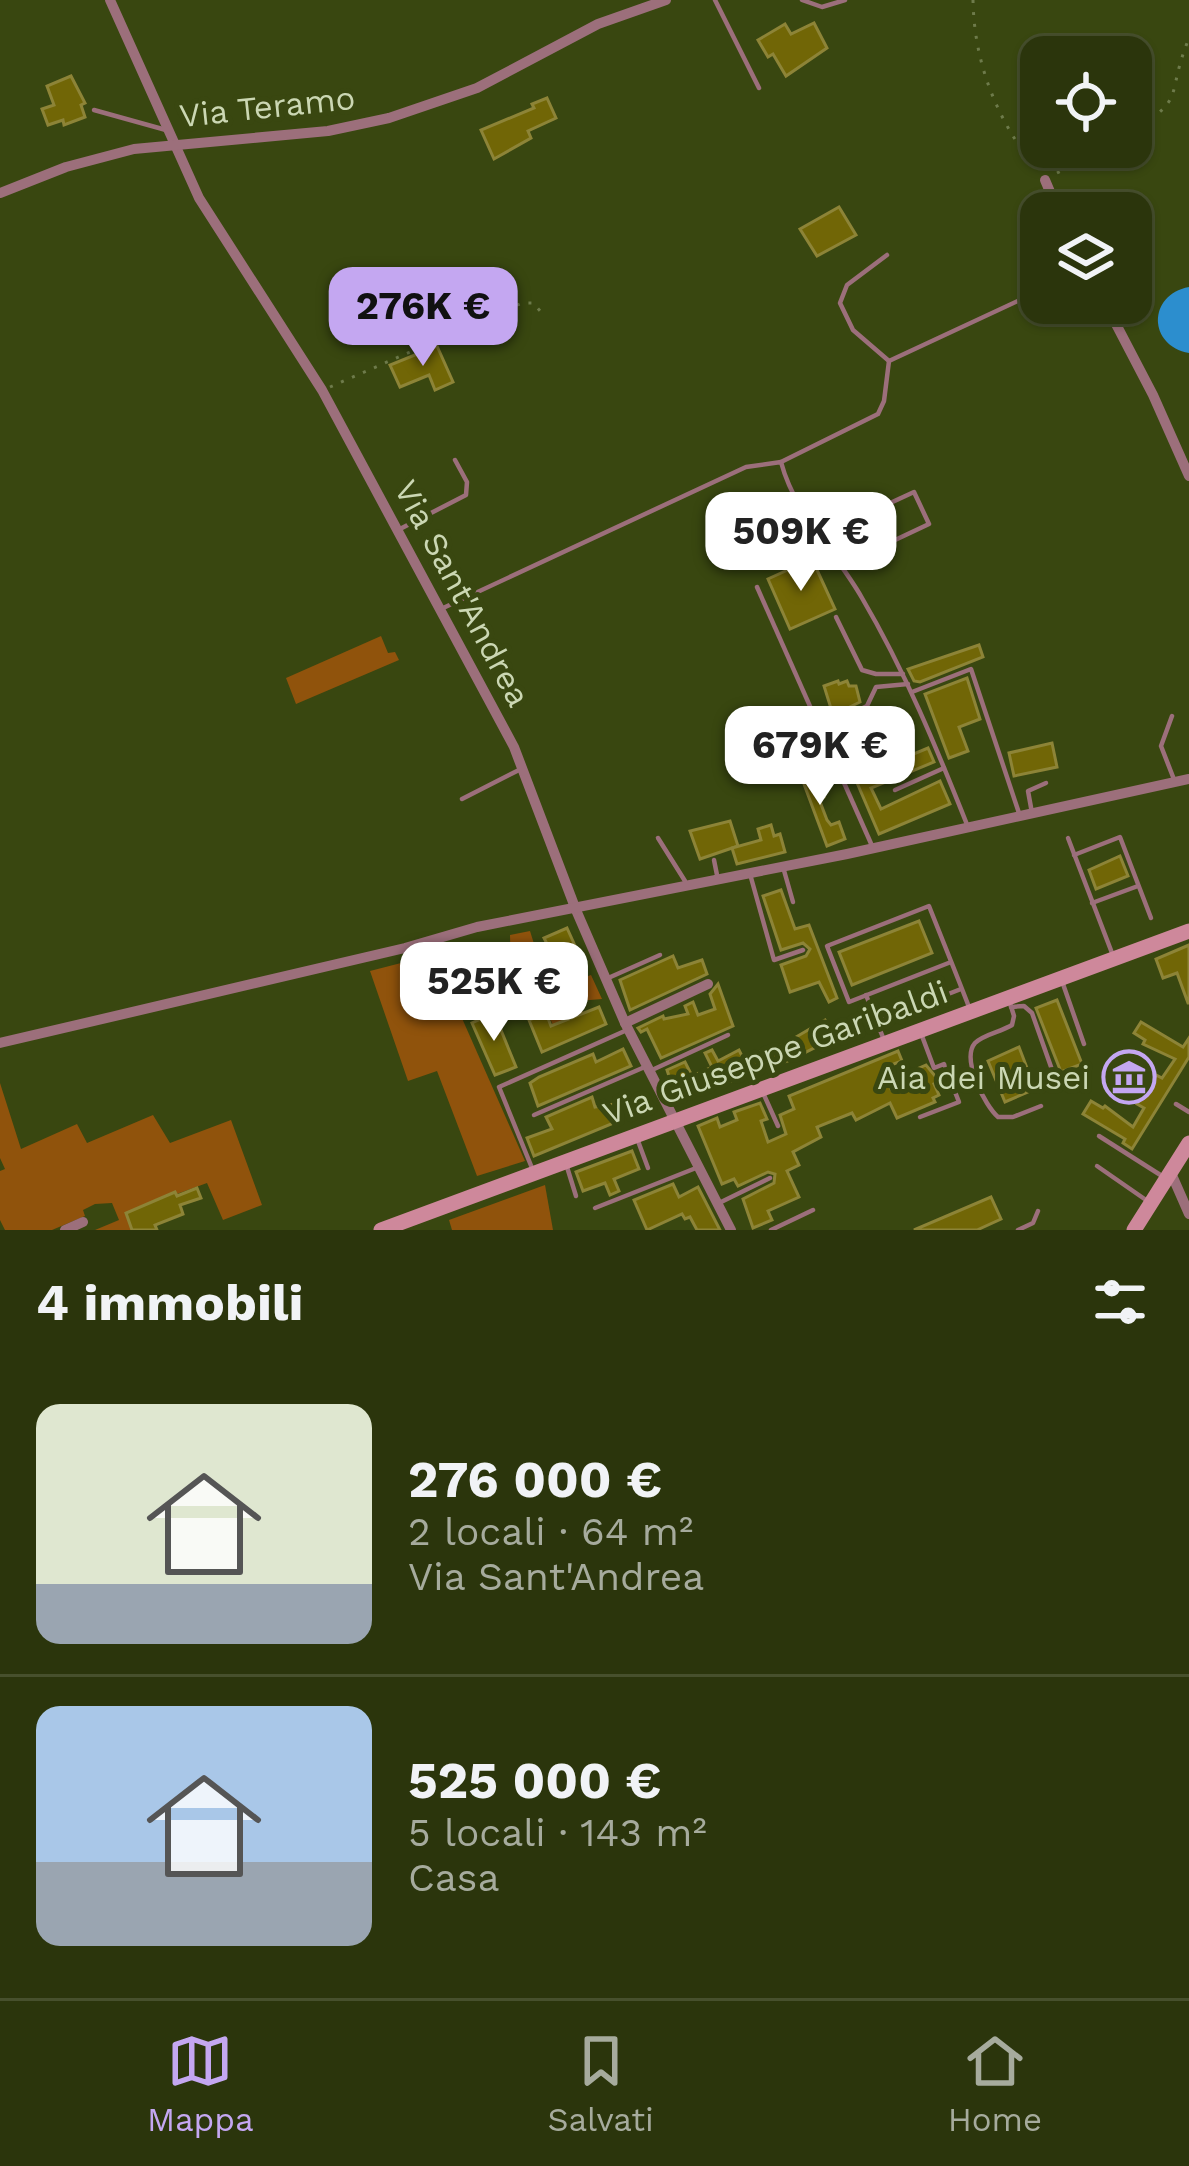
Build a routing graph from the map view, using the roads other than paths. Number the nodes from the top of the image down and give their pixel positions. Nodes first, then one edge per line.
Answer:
1 (110, 0) edge
2 (666, 0) edge
3 (715, 0) edge
4 (802, 0) edge
5 (845, 0) edge
6 (759, 88) dead end
7 (94, 110) dead end
8 (173, 137) junction
9 (1045, 180) road end
10 (1050, 192) edge
11 (0, 194) edge
12 (887, 255) dead end
13 (1020, 300) edge
14 (1116, 324) edge
15 (889, 361) junction
16 (455, 460) dead end
17 (782, 462) junction
18 (1189, 476) edge
19 (398, 530) junction
20 (821, 536) junction
21 (842, 565) junction
22 (757, 587) dead end
23 (441, 609) junction
24 (836, 616) dead end
25 (903, 674) junction
26 (908, 683) junction
27 (912, 692) junction
28 (1172, 716) dead end
29 (820, 729) junction
30 (524, 767) junction
31 (944, 768) junction
32 (1189, 779) edge
33 (1175, 782) junction
34 (1046, 783) dead end
35 (895, 790) dead end
36 (462, 799) dead end
37 (1026, 815) junction
38 (968, 827) junction
39 (658, 838) dead end
40 (1068, 838) dead end
41 (873, 848) junction
42 (1074, 855) junction
43 (714, 860) dead end
44 (783, 867) junction
45 (750, 874) junction
46 (719, 880) junction
47 (1138, 885) junction
48 (686, 887) junction
49 (793, 902) dead end
50 (1092, 903) junction
51 (576, 910) junction
52 (1150, 918) dead end
53 (1189, 931) edge
54 (803, 950) dead end
55 (660, 955) dead end
56 (1114, 958) junction
57 (951, 962) junction
58 (606, 979) junction
59 (1061, 979) junction
60 (708, 984) dead end
61 (962, 989) junction
62 (866, 995) junction
63 (1010, 1003) junction
64 (971, 1012) junction
65 (877, 1022) junction
66 (627, 1026) junction
67 (920, 1031) junction
68 (728, 1034) dead end
69 (0, 1043) edge
70 (885, 1043) junction
71 (1084, 1044) dead end
72 (648, 1069) junction
73 (1056, 1081) dead end
74 (761, 1090) junction
75 (1176, 1104) dead end
76 (1041, 1106) dead end
77 (1189, 1112) edge
78 (534, 1115) dead end
79 (920, 1117) dead end
80 (674, 1122) junction
81 (778, 1126) dead end
82 (636, 1136) junction
83 (1099, 1136) dead end
84 (1189, 1143) edge
85 (566, 1162) junction
86 (1096, 1166) dead end
87 (698, 1167) junction
88 (648, 1168) dead end
89 (534, 1173) junction
90 (1169, 1176) junction
91 (770, 1178) dead end
92 (576, 1196) dead end
93 (717, 1204) junction
94 (1150, 1204) junction
95 (595, 1208) dead end
96 (1188, 1209) edge
97 (813, 1210) dead end
98 (1038, 1211) dead end
99 (83, 1222) dead end
100 (64, 1230) edge
101 (381, 1230) edge
102 (731, 1230) edge
103 (770, 1230) edge
104 (1018, 1230) edge
105 (1134, 1230) edge

1 - 8 street, Via Sant'Andrea
2 - 8 street, Via Teramo
3 - 6 lane
4 - 5 lane
7 - 8 lane
8 - 11 street, Via Teramo
8 - 19 street, Via Sant'Andrea
9 - 10 street
12 - 15 lane
13 - 15 lane
14 - 18 street
15 - 17 lane
16 - 19 lane
17 - 20 lane
17 - 23 lane
19 - 23 street, Via Sant'Andrea
20 - 21 lane
20 - 21 lane
21 - 25 lane
22 - 29 lane
23 - 30 street, Via Sant'Andrea
24 - 25 lane
25 - 26 lane
26 - 27 lane
26 - 29 lane
27 - 31 lane
27 - 37 lane
28 - 33 lane
29 - 41 lane
30 - 36 lane
30 - 51 street, Via Sant'Andrea
31 - 35 lane
31 - 38 lane
32 - 33 street
33 - 37 street
34 - 37 lane
37 - 38 street
38 - 41 street
39 - 48 lane
40 - 42 lane
41 - 44 street
42 - 47 lane
42 - 50 lane
43 - 46 lane
44 - 45 street
44 - 49 lane
45 - 46 street
45 - 54 lane
46 - 48 street
47 - 50 lane
47 - 52 lane
48 - 51 street
50 - 56 lane
51 - 58 street, Via Sant'Andrea
51 - 69 street
53 - 56 street, Via Giuseppe Garibaldi
55 - 58 lane
56 - 59 street, Via Giuseppe Garibaldi
57 - 61 lane
57 - 62 lane
57 - 62 lane
58 - 66 street, Via Sant'Andrea
59 - 63 street, Via Giuseppe Garibaldi
59 - 71 lane
60 - 66 street
61 - 64 lane
61 - 65 lane
62 - 65 lane
63 - 64 street, Via Giuseppe Garibaldi
63 - 73 lane
63 - 76 lane
64 - 67 street, Via Giuseppe Garibaldi
65 - 70 lane
66 - 72 street, Via Sant'Andrea
66 - 89 lane
67 - 70 street, Via Giuseppe Garibaldi
67 - 79 lane
68 - 72 lane
70 - 74 street, Via Giuseppe Garibaldi
72 - 78 lane
72 - 80 street, Via Sant'Andrea
74 - 80 street, Via Giuseppe Garibaldi
74 - 81 lane
75 - 77 lane
80 - 82 street, Via Giuseppe Garibaldi
80 - 87 street, Via Sant'Andrea
82 - 85 street, Via Giuseppe Garibaldi
82 - 88 lane
83 - 90 lane
84 - 90 street
85 - 89 street, Via Giuseppe Garibaldi
85 - 92 lane
86 - 94 lane
87 - 93 street, Via Sant'Andrea
87 - 95 lane
89 - 101 street, Via Giuseppe Garibaldi
90 - 94 street
90 - 96 street
91 - 93 lane
93 - 102 street, Via Sant'Andrea
94 - 105 street
97 - 103 lane
98 - 104 lane
99 - 100 street

